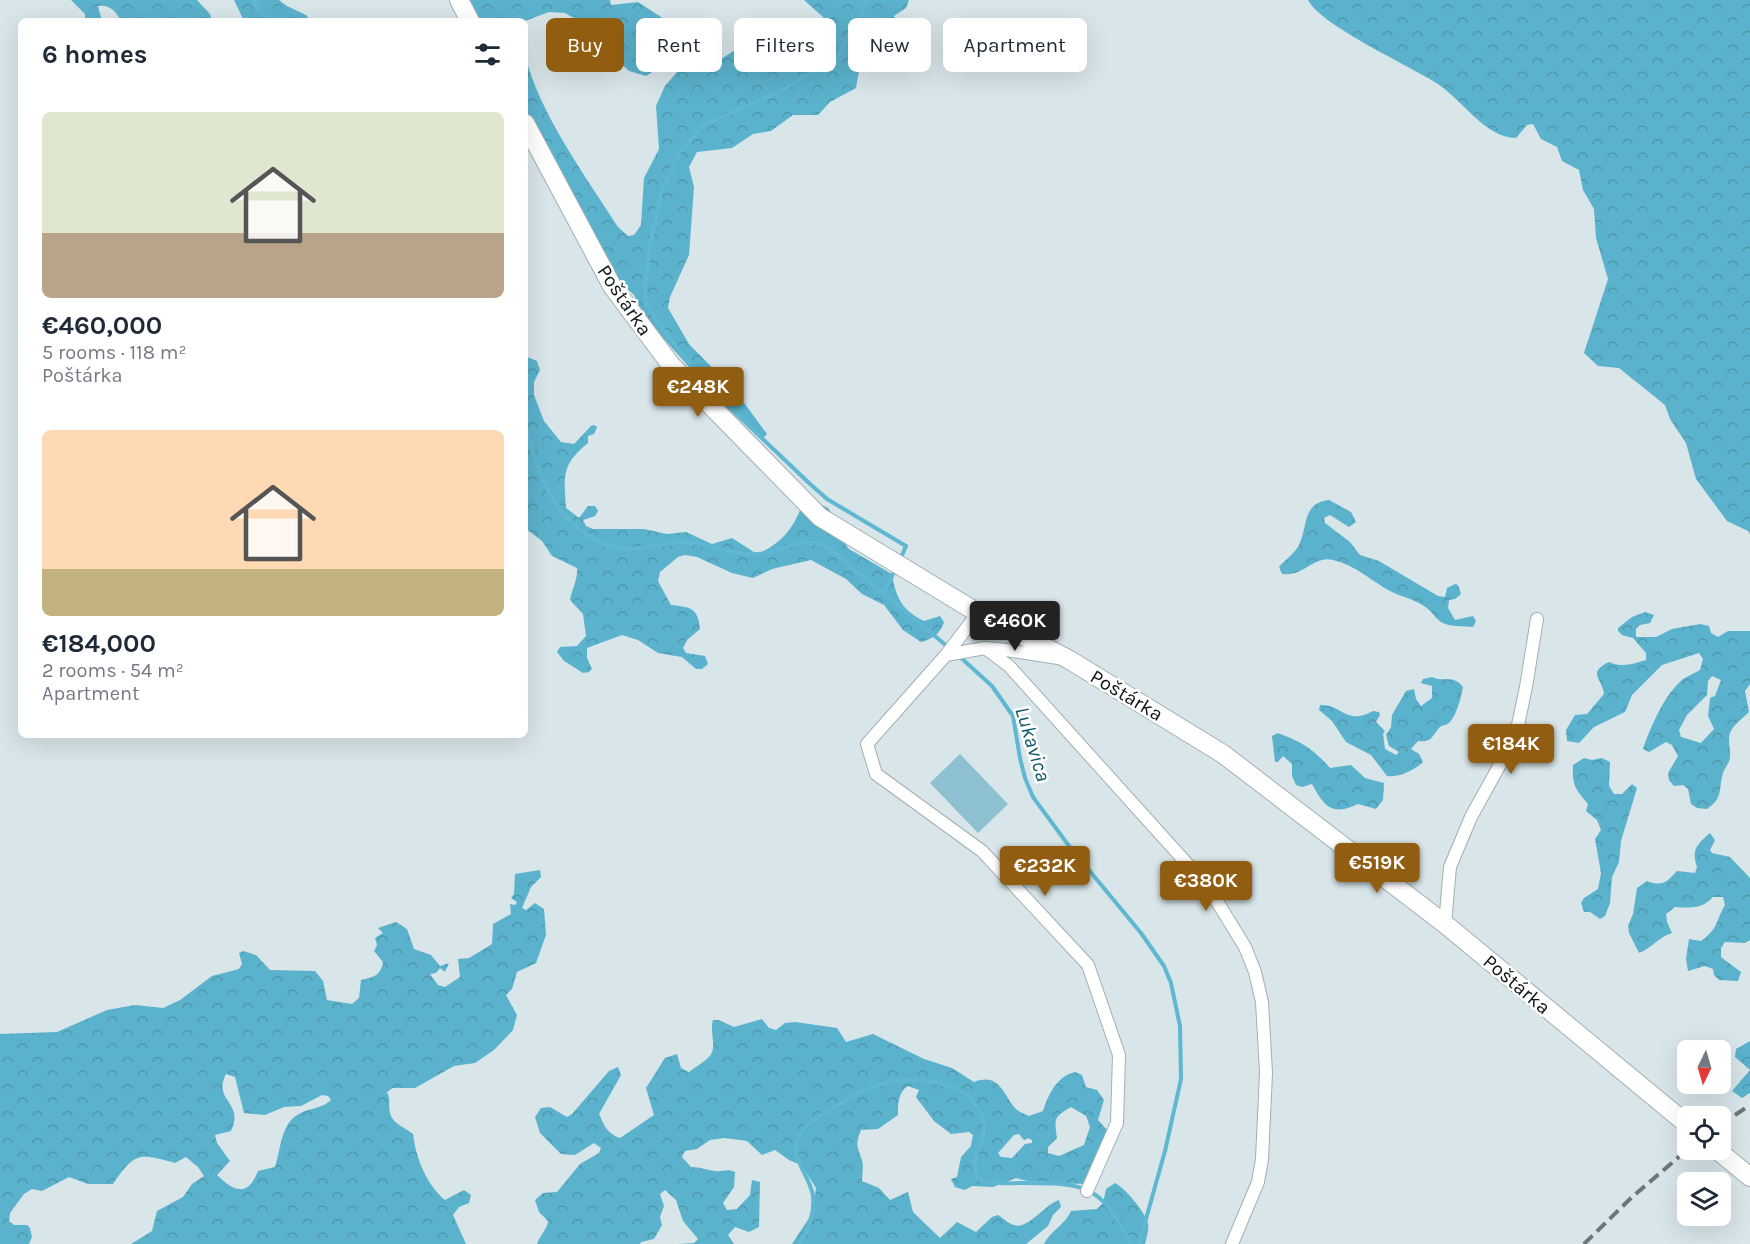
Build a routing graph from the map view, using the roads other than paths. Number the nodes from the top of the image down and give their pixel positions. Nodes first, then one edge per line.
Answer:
1 (459, 0) edge
2 (468, 18) edge
3 (528, 129) edge
4 (978, 614) junction
5 (1538, 619) dead end
6 (986, 648) junction
7 (946, 655) junction
8 (1068, 660) junction
9 (1446, 924) junction
10 (1677, 1116) edge
11 (1729, 1160) edge
12 (1750, 1177) edge
13 (1087, 1191) dead end
14 (1232, 1244) edge

1 - 2 street
3 - 4 street, Poštárka
4 - 7 street
4 - 8 street, Poštárka
5 - 9 street
6 - 7 street
6 - 8 street
6 - 14 street
7 - 13 street
8 - 9 street, Poštárka
9 - 10 street, Poštárka
11 - 12 street

